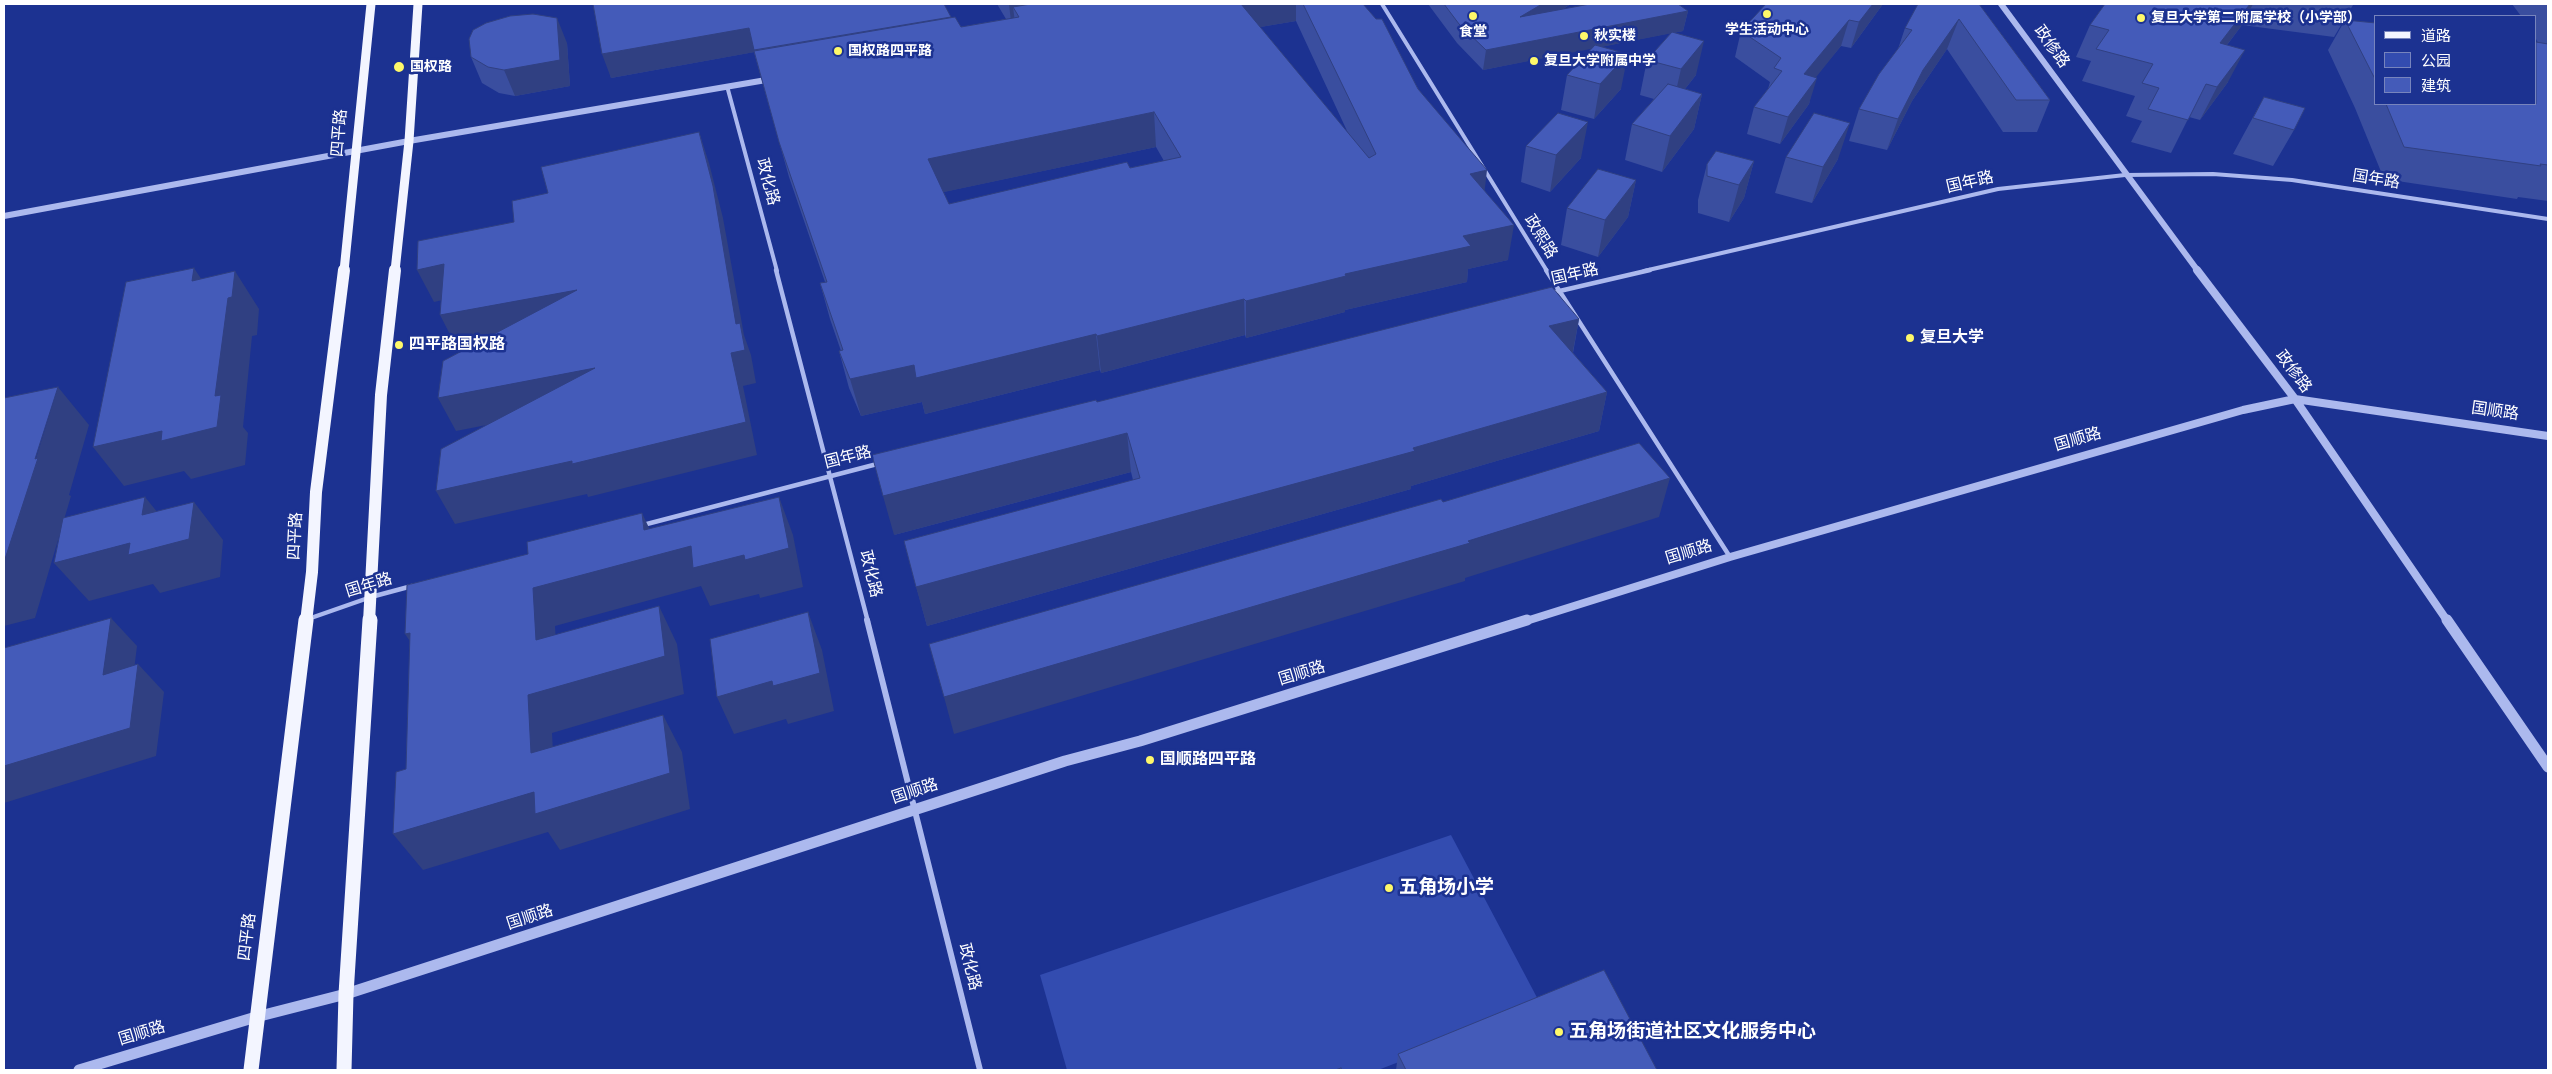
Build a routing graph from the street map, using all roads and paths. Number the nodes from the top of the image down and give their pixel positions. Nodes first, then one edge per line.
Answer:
1 (371, 4) edge
2 (418, 4) edge
3 (1382, 4) edge
4 (2001, 4) edge
5 (776, 78) edge
6 (727, 86) junction
7 (409, 141) junction
8 (356, 152) junction
9 (2125, 175) junction
10 (4, 216) edge
11 (2548, 219) edge
12 (1559, 291) junction
13 (1549, 294) edge
14 (2295, 399) junction
15 (2548, 436) edge
16 (889, 461) edge
17 (831, 475) junction
18 (640, 526) edge
19 (1730, 557) junction
20 (419, 584) edge
21 (371, 597) junction
22 (306, 620) junction
23 (2548, 767) edge
24 (915, 809) junction
25 (346, 994) junction
26 (256, 1018) junction
27 (79, 1070) edge
28 (251, 1070) edge
29 (344, 1070) edge
30 (980, 1070) edge

1 - 8 main road, 四平路
2 - 7 main road
3 - 12 street, 政熙路
4 - 9 street, 政修路
5 - 6 street
6 - 7 street
6 - 17 street, 政化路
7 - 8 street
7 - 21 main road
8 - 10 street
8 - 22 main road, 四平路
9 - 11 street, 国年路
9 - 12 street, 国年路
9 - 14 street, 政修路
12 - 13 street, 国年路
12 - 19 street, 政熙路
14 - 15 street, 国顺路
14 - 19 street, 国顺路
14 - 23 street, 政修路
16 - 17 street, 国年路
17 - 18 street, 国年路
17 - 24 street, 政化路
19 - 24 street, 国顺路
20 - 21 street, 国年路
21 - 22 street, 国年路
21 - 25 main road
22 - 26 main road, 四平路
24 - 25 street, 国顺路
24 - 30 street, 政化路
25 - 26 street, 国顺路
25 - 29 main road
26 - 27 street, 国顺路
26 - 28 main road, 四平路

